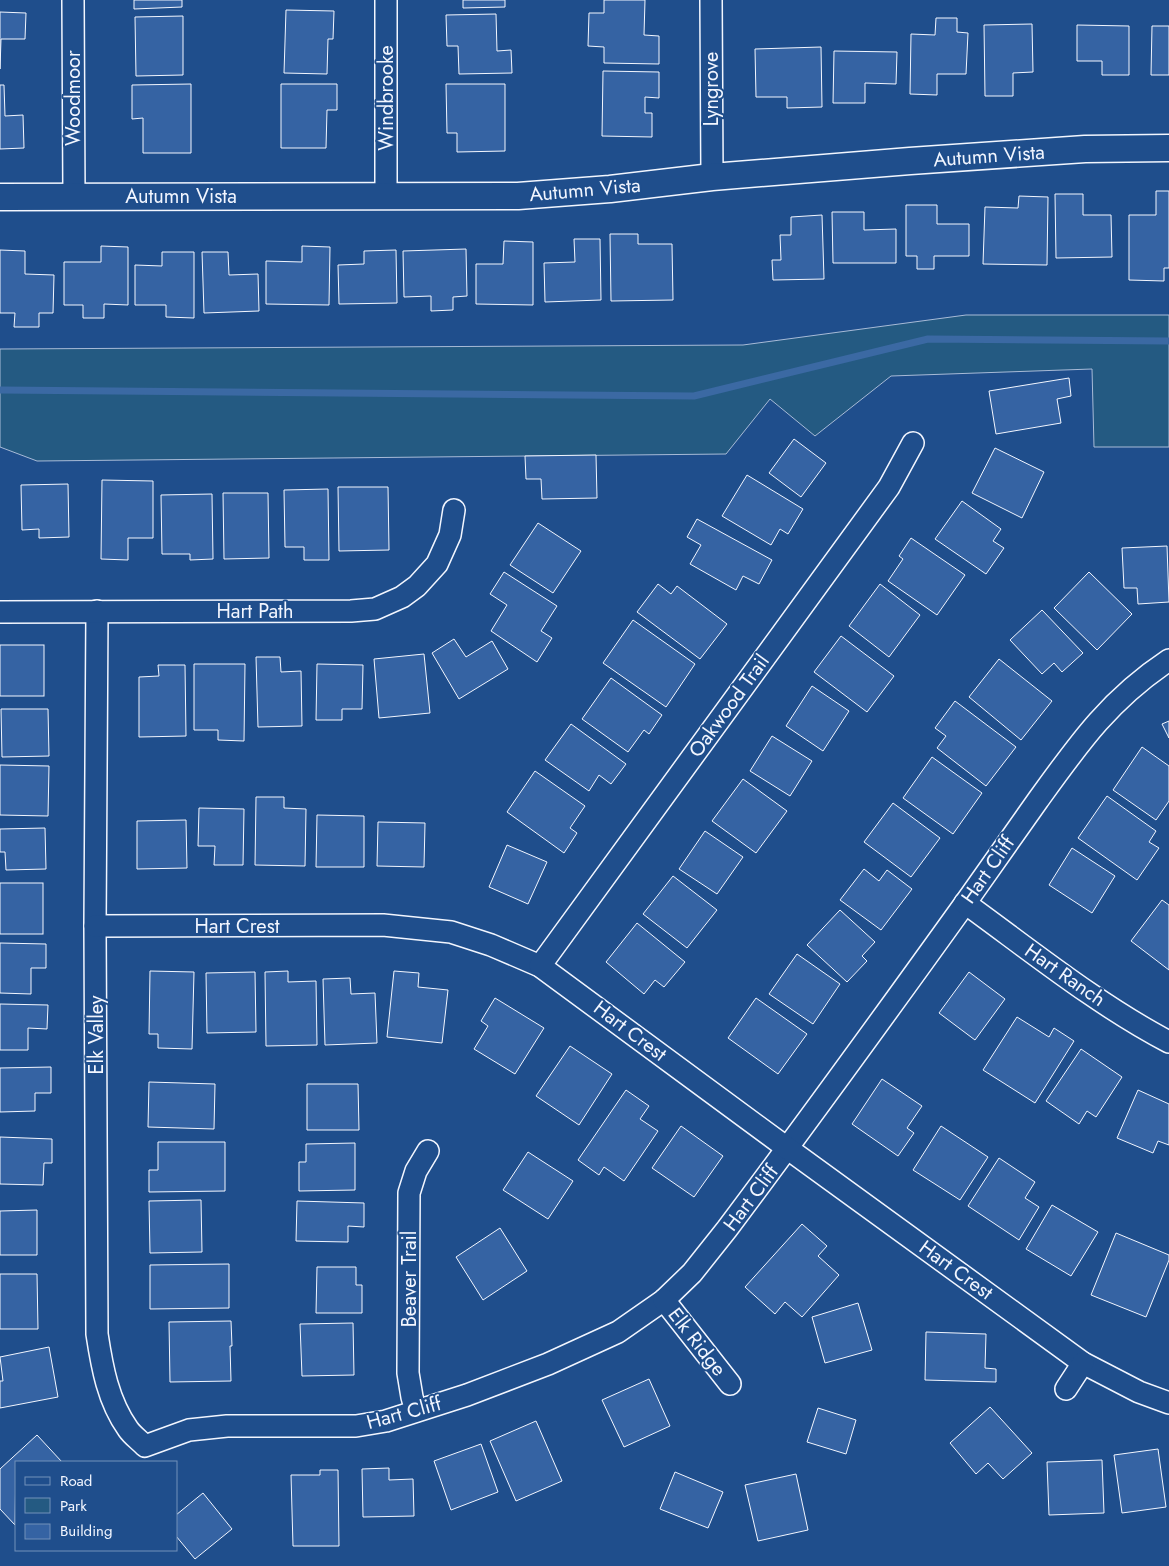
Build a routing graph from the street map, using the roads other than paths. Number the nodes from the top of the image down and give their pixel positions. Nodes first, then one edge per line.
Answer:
1 (72, 0) edge
2 (386, 0) edge
3 (711, 0) edge
4 (1169, 148) edge
5 (712, 177) junction
6 (386, 196) junction
7 (0, 197) edge
8 (74, 197) junction
9 (913, 443) dead end
10 (454, 510) dead end
11 (97, 611) junction
12 (0, 612) edge
13 (1169, 660) edge
14 (965, 903) junction
15 (95, 926) junction
16 (540, 966) junction
17 (1169, 1042) edge
18 (787, 1148) junction
19 (428, 1151) dead end
20 (664, 1300) junction
21 (1084, 1363) junction
22 (730, 1384) dead end
23 (1066, 1389) dead end
24 (1169, 1403) edge
25 (416, 1411) junction
26 (145, 1446) joint

1 - 8 street, Woodmoor
2 - 6 street, Windbrooke
3 - 5 street, Lyngrove
4 - 5 street, Autumn Vista
5 - 6 street, Autumn Vista
6 - 8 street, Autumn Vista
7 - 8 street, Autumn Vista
9 - 16 street, Oakwood Trail
10 - 11 street, Hart Path
11 - 12 street, Hart Path
11 - 15 street, Elk Valley
13 - 14 street, Hart Cliff
14 - 17 street, Hart Ranch
14 - 18 street, Hart Cliff
15 - 16 street, Hart Crest
15 - 26 street, Elk Valley
16 - 18 street, Hart Crest
18 - 20 street, Hart Cliff
18 - 21 street, Hart Crest
19 - 25 street, Beaver Trail
20 - 22 street, Elk Ridge
20 - 25 street, Hart Cliff
21 - 23 street
21 - 24 street, Hart Crest
25 - 26 street, Hart Cliff

